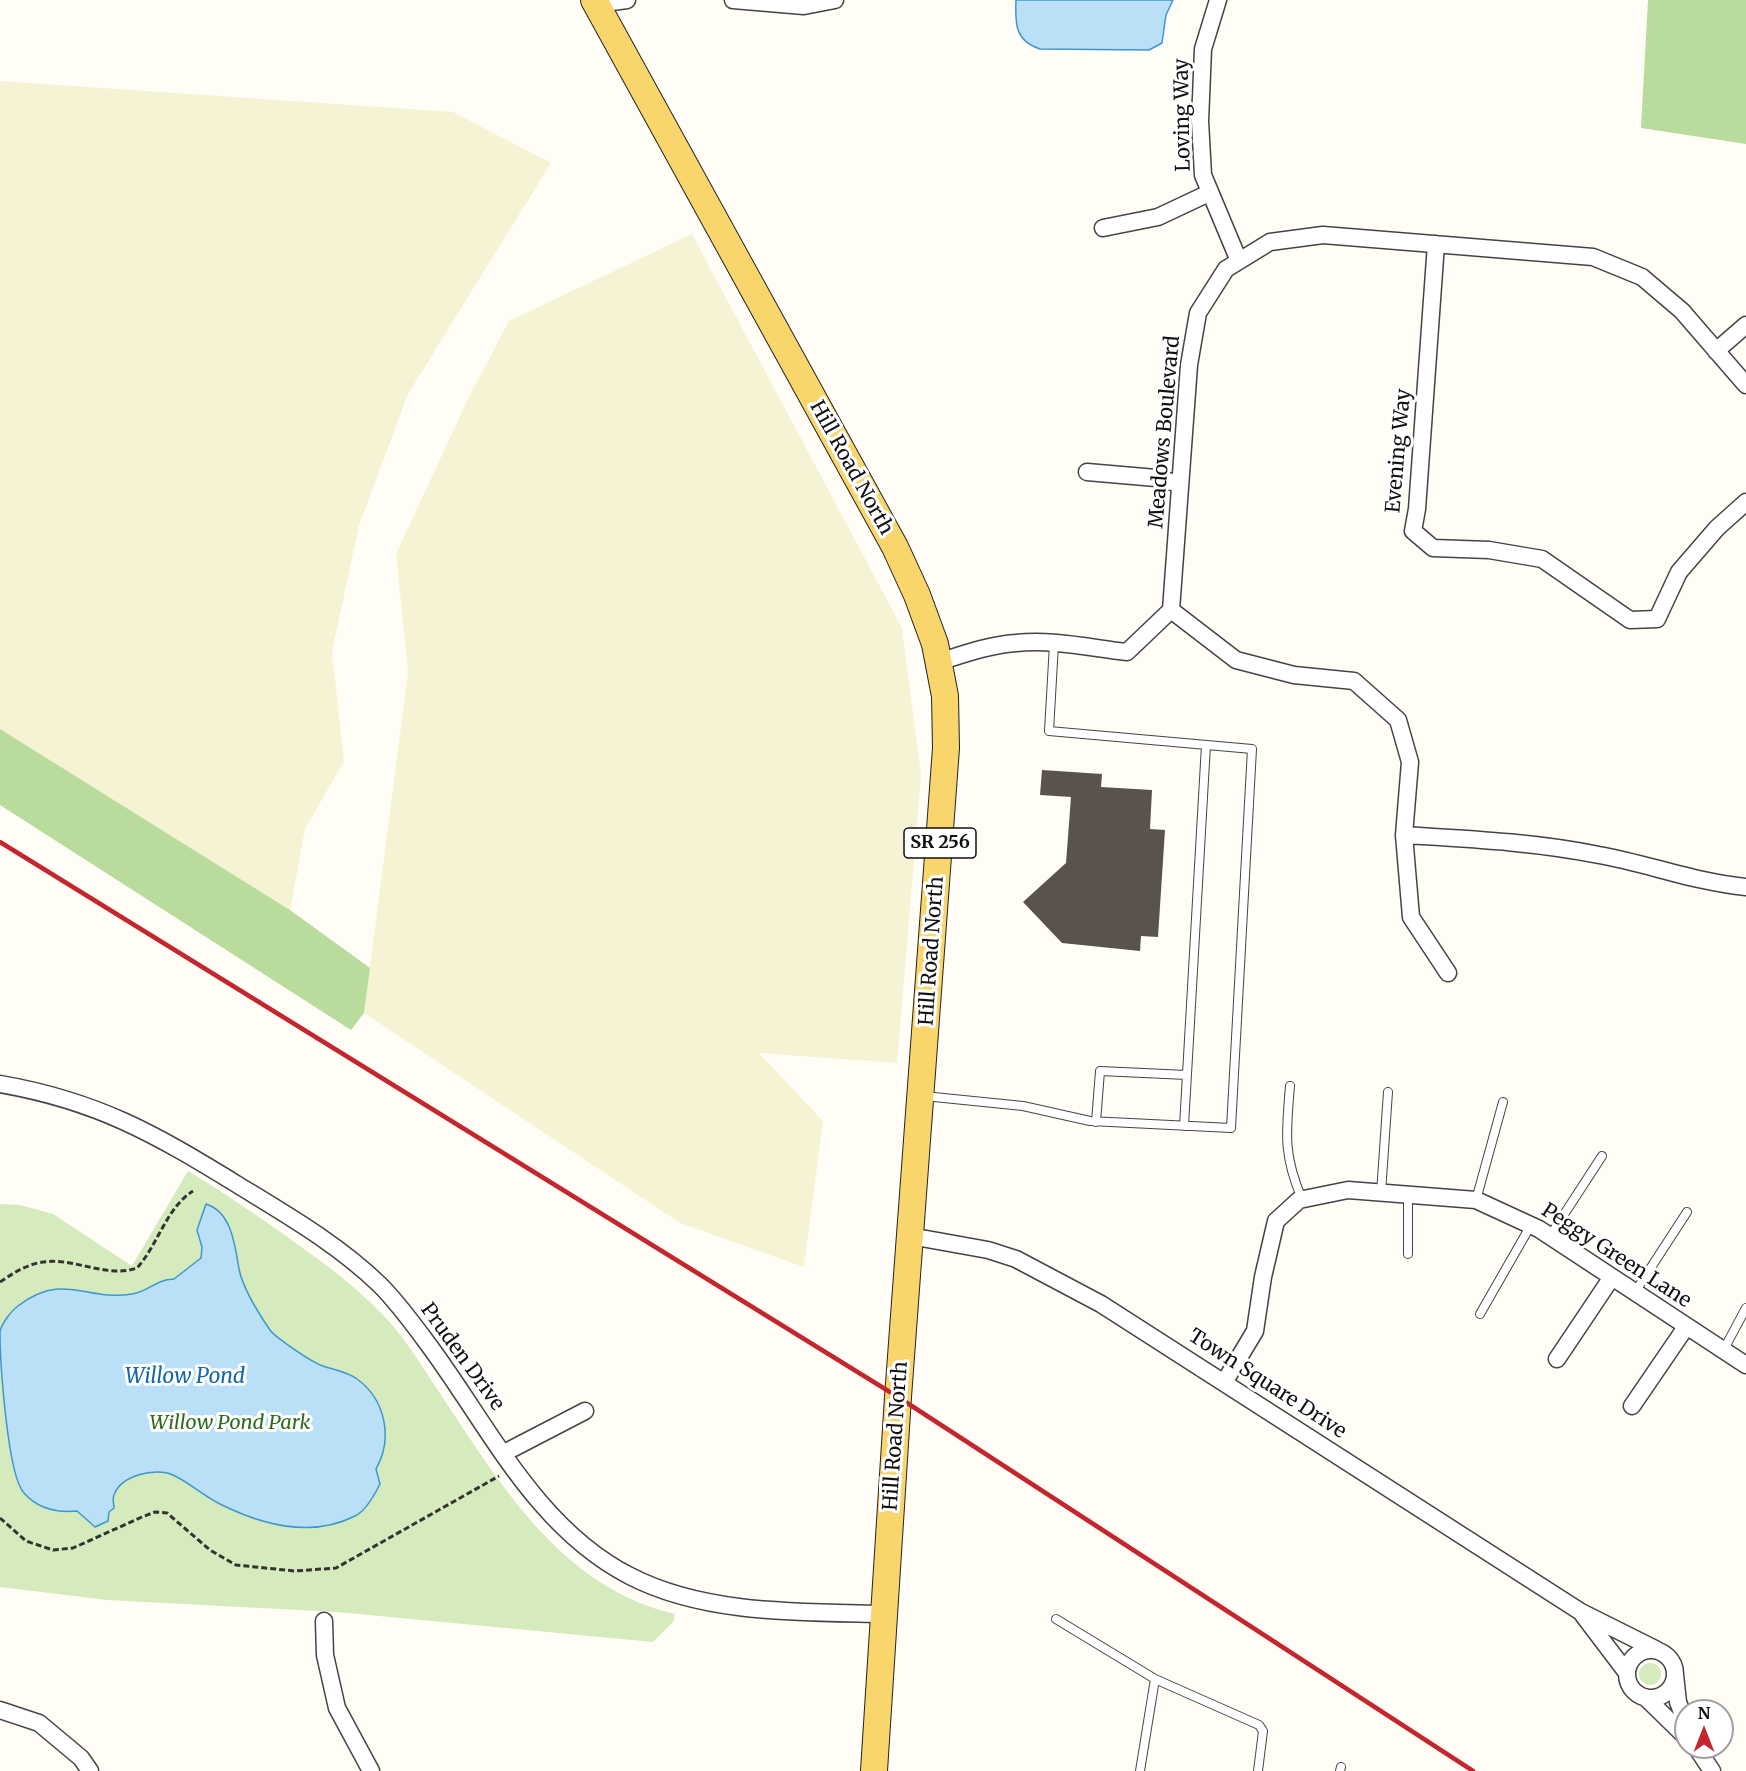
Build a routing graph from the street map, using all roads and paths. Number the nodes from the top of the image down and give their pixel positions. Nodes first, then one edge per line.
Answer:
1 (627, 0) edge
2 (742, 0) edge
3 (835, 0) edge
4 (1218, 0) edge
5 (595, 2) edge
6 (1209, 193) junction
7 (1103, 228) dead end
8 (1436, 244) junction
9 (1239, 261) junction
10 (1746, 325) edge
11 (1716, 351) junction
12 (1746, 385) edge
13 (1087, 472) dead end
14 (1180, 484) junction
15 (1746, 502) edge
16 (1171, 610) junction
17 (1054, 644) junction
18 (939, 662) junction
19 (1206, 745) junction
20 (1404, 836) junction
21 (1746, 887) edge
22 (1448, 973) dead end
23 (1187, 1075) junction
24 (0, 1084) edge
25 (1290, 1086) dead end
26 (1388, 1092) dead end
27 (920, 1096) junction
28 (1503, 1102) dead end
29 (1096, 1122) junction
30 (1184, 1126) junction
31 (1602, 1156) dead end
32 (193, 1191) dead end
33 (1381, 1193) junction
34 (1408, 1195) junction
35 (1302, 1199) junction
36 (1476, 1200) junction
37 (1687, 1212) dead end
38 (1532, 1225) junction
39 (910, 1236) junction
40 (1550, 1236) junction
41 (1408, 1254) dead end
42 (1612, 1277) junction
43 (0, 1282) edge
44 (1635, 1292) junction
45 (1746, 1308) edge
46 (1480, 1314) dead end
47 (1686, 1327) junction
48 (1723, 1351) junction
49 (1557, 1359) dead end
50 (1746, 1365) edge
51 (1226, 1381) junction
52 (1632, 1406) dead end
53 (585, 1411) dead end
54 (509, 1460) junction
55 (0, 1518) edge
56 (1581, 1612) junction
57 (886, 1614) junction
58 (1056, 1619) dead end
59 (324, 1622) dead end
60 (1657, 1650) junction
61 (1627, 1673) junction
62 (1675, 1674) junction
63 (1155, 1679) junction
64 (1645, 1697) junction
65 (1678, 1699) edge
66 (0, 1710) edge
67 (1674, 1725) edge
68 (90, 1771) edge
69 (371, 1771) edge
70 (874, 1771) edge
71 (1140, 1771) edge
72 (1258, 1771) edge

1 - 5 street
2 - 3 street
4 - 6 street, Loving Way
5 - 18 main road, Hill Road North / SR 256
6 - 7 street
6 - 9 street, Loving Way
8 - 9 street, Meadows Boulevard
8 - 11 street, Meadows Boulevard
8 - 15 street, Evening Way
9 - 14 street, Meadows Boulevard
10 - 11 street
11 - 12 street, Meadows Boulevard
13 - 14 street
14 - 16 street, Meadows Boulevard
16 - 17 street
16 - 20 street
17 - 18 street
17 - 19 lane
18 - 27 main road, Hill Road North / SR 256
19 - 23 lane
19 - 30 lane
20 - 21 street
20 - 22 street
23 - 29 lane
23 - 30 lane
24 - 54 street, Pruden Drive
25 - 35 lane
26 - 33 lane
27 - 29 lane
27 - 39 main road, Hill Road North / SR 256
28 - 36 lane
29 - 30 lane
31 - 40 lane
32 - 43 path
33 - 34 street, Peggy Green Lane
33 - 35 street, Peggy Green Lane
34 - 36 street, Peggy Green Lane
34 - 41 lane
35 - 51 street, Peggy Green Lane
36 - 38 street, Peggy Green Lane
37 - 44 lane
38 - 40 street, Peggy Green Lane
38 - 46 lane
39 - 51 street, Town Square Drive
39 - 57 main road, Hill Road North / SR 256
40 - 42 street, Peggy Green Lane
42 - 44 street, Peggy Green Lane
42 - 49 street
44 - 47 street, Peggy Green Lane
45 - 48 lane
47 - 48 street, Peggy Green Lane
47 - 52 street
48 - 50 street, Peggy Green Lane
51 - 56 street, Town Square Drive
53 - 54 street
54 - 55 path
54 - 57 street, Pruden Drive
56 - 60 street, Town Square Drive
56 - 61 street, Town Square Drive
57 - 70 main road, Hill Road North / SR 256
58 - 63 lane
59 - 69 street
60 - 61 street
60 - 62 street, Town Square Drive
61 - 64 street, Town Square Drive
62 - 64 street
62 - 65 street, Town Square Drive
63 - 71 lane
63 - 72 lane
64 - 67 street, Town Square Drive
66 - 68 street

